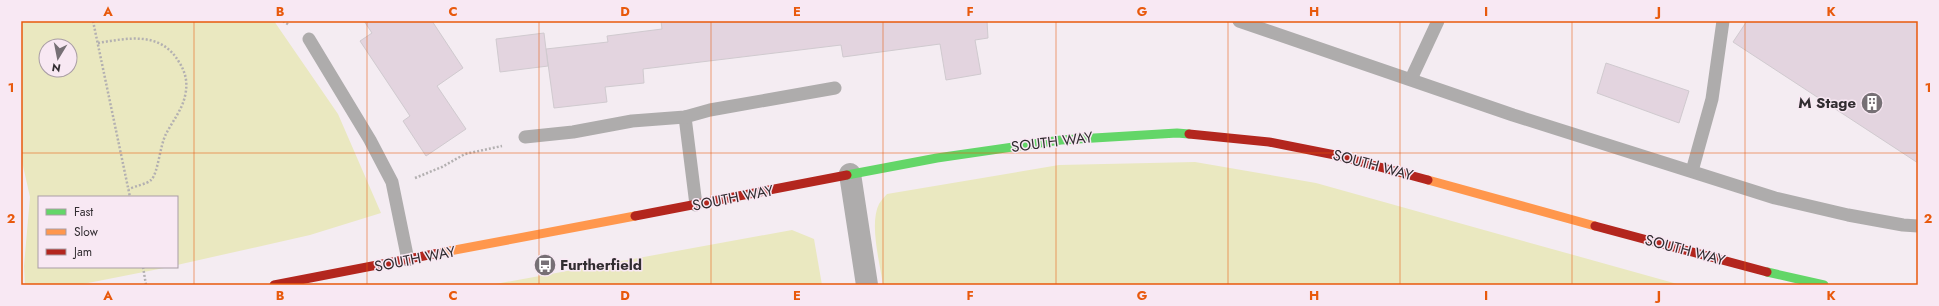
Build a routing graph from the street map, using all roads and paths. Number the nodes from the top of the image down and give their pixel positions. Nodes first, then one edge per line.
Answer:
1 (93, 21) edge
2 (1239, 21) edge
3 (1438, 21) edge
4 (1723, 21) edge
5 (309, 39) dead end
6 (98, 43) junction
7 (1411, 79) junction
8 (835, 88) dead end
9 (685, 117) junction
10 (525, 136) joint
11 (1692, 171) junction
12 (850, 174) junction
13 (393, 187) junction
14 (129, 189) junction
15 (130, 196) edge
16 (696, 205) junction
17 (1918, 226) edge
18 (408, 260) junction
19 (143, 268) edge
20 (146, 285) edge
21 (274, 285) edge
22 (867, 285) edge
23 (1824, 285) edge

1 - 6 path
2 - 7 lane
3 - 7 lane
4 - 11 lane
5 - 13 lane
6 - 14 path
6 - 14 path
7 - 11 lane
8 - 9 lane
9 - 10 lane
9 - 16 lane
10 - 13 path
11 - 17 lane
12 - 16 street, SOUTH WAY
12 - 22 street
12 - 23 street, SOUTH WAY
13 - 18 lane
14 - 15 path
16 - 18 street, SOUTH WAY
18 - 21 street, SOUTH WAY
19 - 20 path

